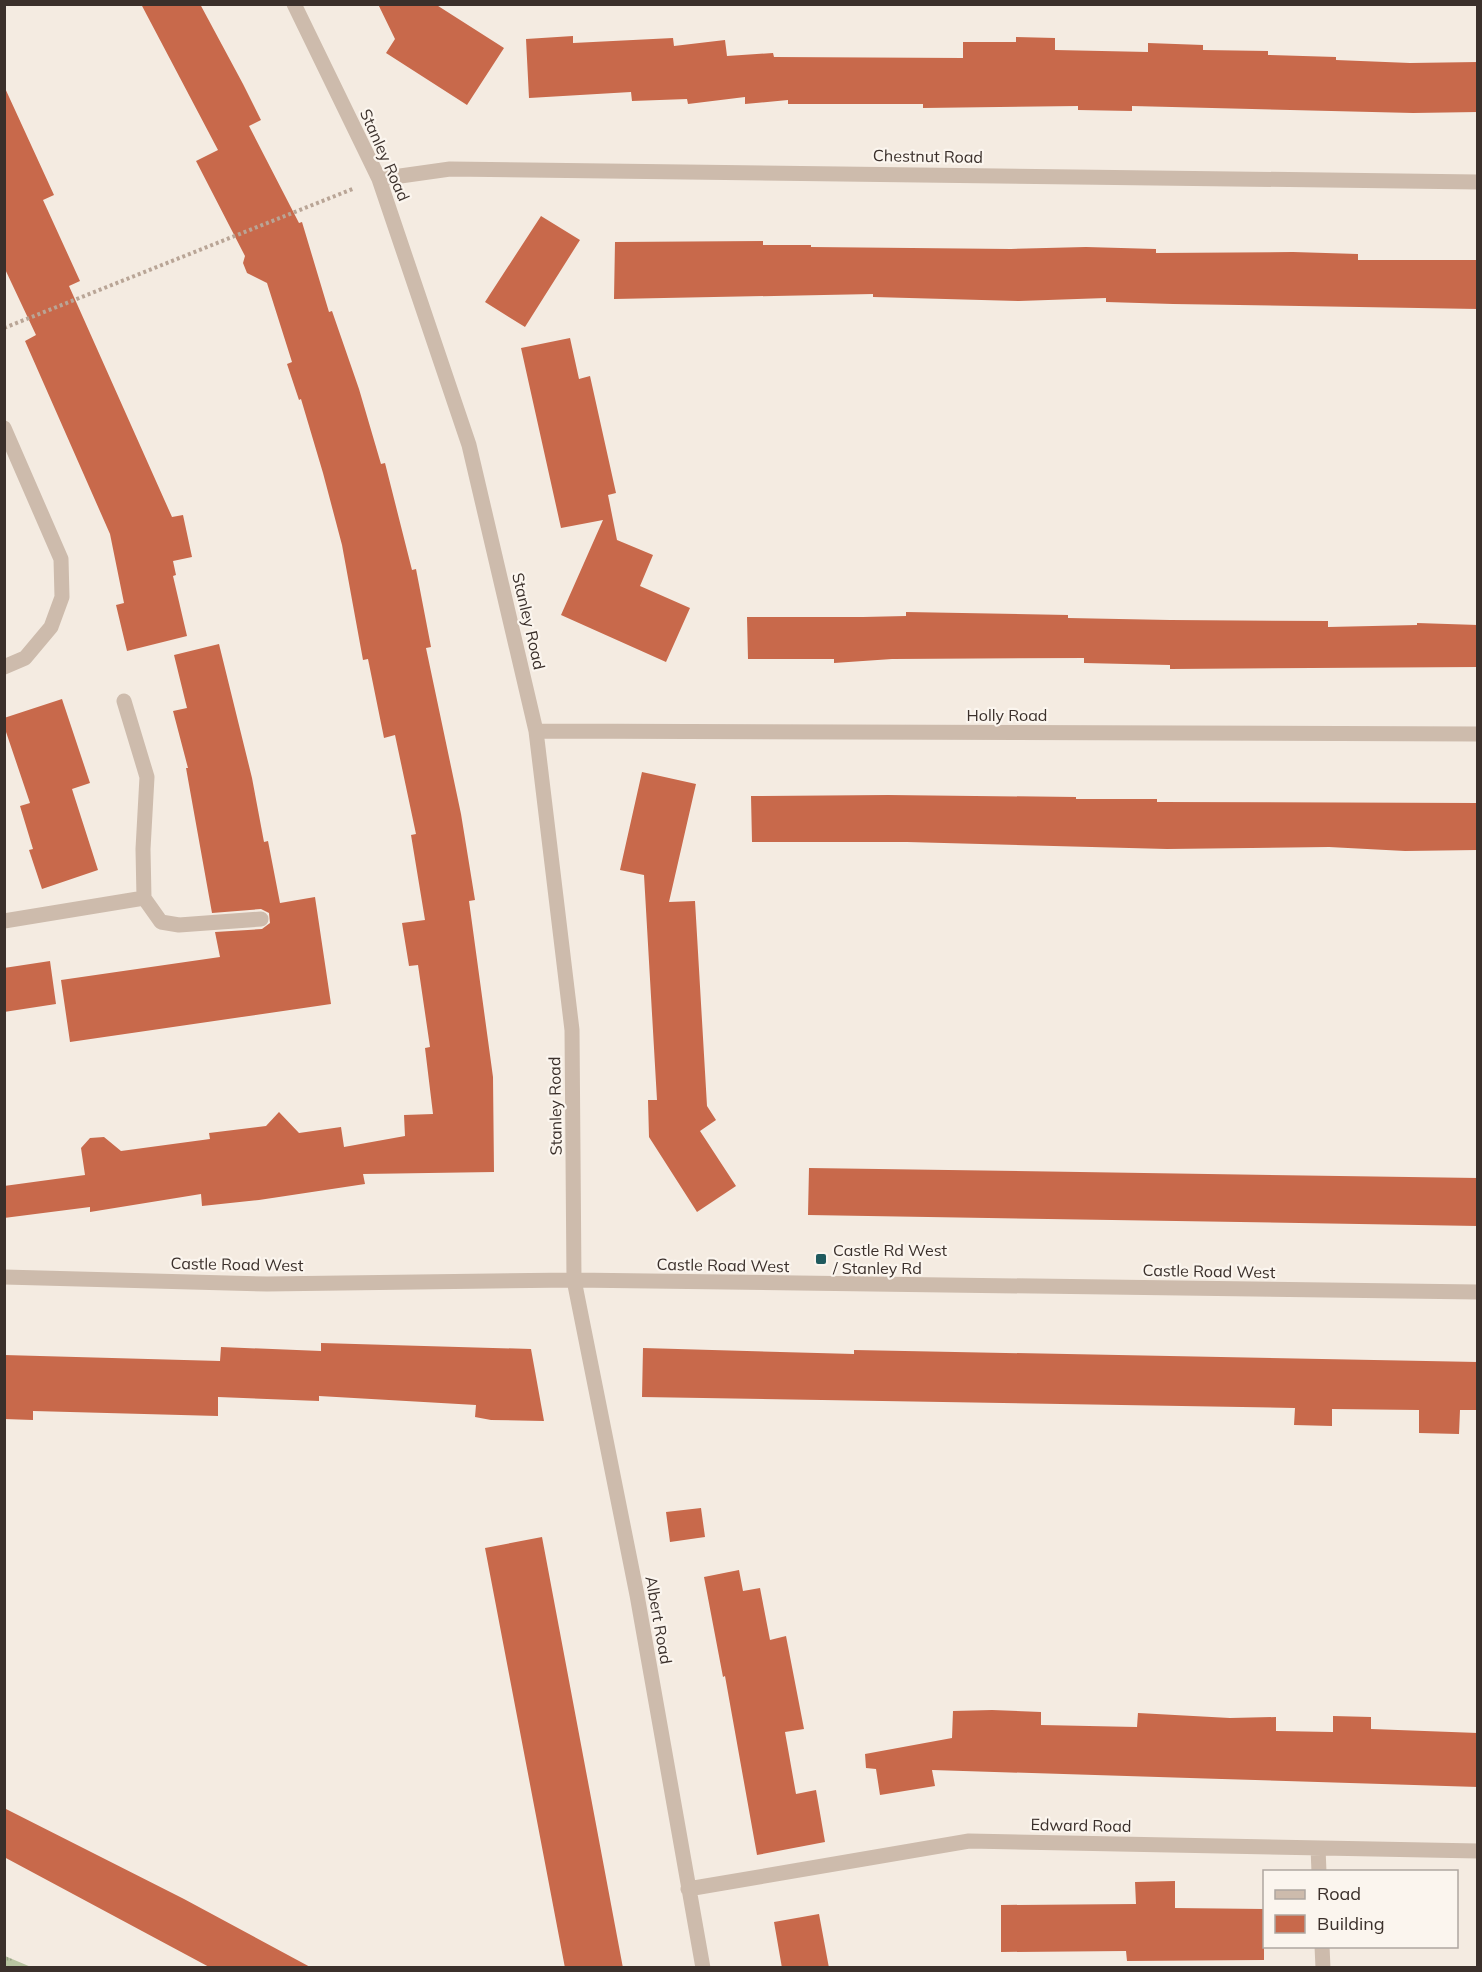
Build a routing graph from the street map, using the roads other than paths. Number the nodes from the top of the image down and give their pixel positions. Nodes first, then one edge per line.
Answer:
1 (294, 4) edge
2 (379, 178) junction
3 (1478, 182) edge
4 (4, 428) edge
5 (4, 667) edge
6 (124, 701) dead end
7 (536, 731) junction
8 (1478, 734) edge
9 (144, 898) junction
10 (261, 919) dead end
11 (4, 921) edge
12 (4, 1277) edge
13 (574, 1280) junction
14 (1478, 1292) edge
15 (1318, 1848) junction
16 (1478, 1851) edge
17 (1319, 1870) edge
18 (688, 1889) junction
19 (1322, 1948) edge
20 (703, 1968) edge
21 (1323, 1968) edge

1 - 2 street, Stanley Road
2 - 3 street, Chestnut Road
2 - 7 street, Stanley Road
4 - 5 street
6 - 9 street
7 - 8 street, Holly Road
7 - 13 street, Stanley Road
9 - 10 street
9 - 11 street
12 - 13 street, Castle Road West
13 - 14 street, Castle Road West
13 - 18 street, Albert Road
15 - 16 street, Edward Road
15 - 17 street
15 - 18 street, Edward Road
18 - 20 street, Albert Road
19 - 21 street

